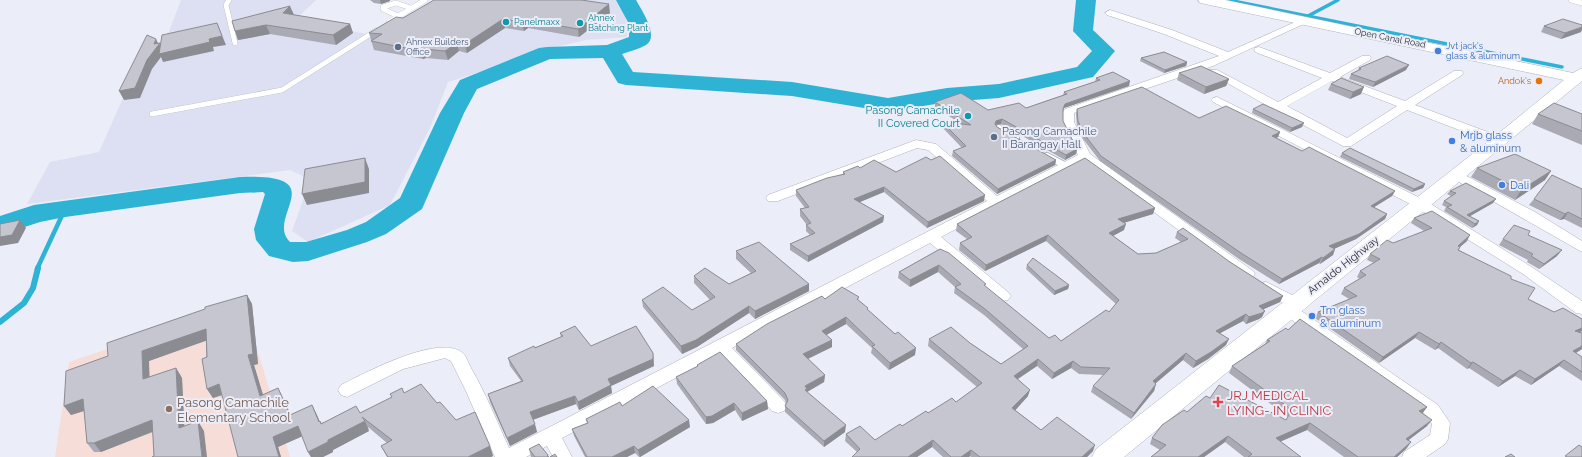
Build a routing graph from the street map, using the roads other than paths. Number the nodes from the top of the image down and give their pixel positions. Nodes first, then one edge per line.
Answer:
1 (229, 0) edge
2 (425, 0) edge
3 (1205, 0) edge
4 (1571, 0) edge
5 (1582, 4) edge
6 (411, 8) junction
7 (1110, 13) dead end
8 (398, 16) junction
9 (1305, 21) junction
10 (1286, 38) dead end
11 (235, 43) edge
12 (1259, 50) junction
13 (1228, 56) junction
14 (1366, 58) dead end
15 (1458, 73) dead end
16 (1579, 75) edge
17 (1331, 77) junction
18 (1217, 100) dead end
19 (1408, 106) junction
20 (1277, 107) junction
21 (152, 114) dead end
22 (999, 128) edge
23 (1500, 140) junction
24 (1023, 142) edge
25 (1040, 152) edge
26 (1085, 156) junction
27 (1066, 166) junction
28 (1457, 175) junction
29 (773, 198) dead end
30 (997, 203) junction
31 (1421, 204) junction
32 (932, 237) junction
33 (1582, 247) edge
34 (1003, 296) dead end
35 (1292, 306) junction
36 (1582, 309) edge
37 (722, 347) junction
38 (347, 390) dead end
39 (778, 406) dead end
40 (551, 435) junction
41 (504, 457) edge
42 (509, 457) edge
43 (563, 457) edge
44 (1105, 457) edge
45 (1410, 457) edge

1 - 11 lane
2 - 6 lane
3 - 9 main road, Open Canal Road
4 - 5 lane
6 - 8 lane
6 - 8 lane
7 - 13 street
8 - 21 lane
9 - 13 street
9 - 16 main road, Open Canal Road
10 - 12 street
12 - 17 street
12 - 20 street
13 - 26 street
14 - 17 street
15 - 19 street
16 - 23 main road, Arnaldo Highway
17 - 19 street
17 - 20 street
18 - 31 street
19 - 20 street
19 - 23 street
22 - 24 lane
23 - 28 main road, Arnaldo Highway
25 - 27 lane
26 - 27 street
26 - 35 street
27 - 30 street
28 - 31 main road, Arnaldo Highway
28 - 33 street
29 - 30 street
30 - 32 street
31 - 35 main road, Arnaldo Highway
31 - 36 street
32 - 34 street
32 - 37 street
35 - 44 main road, Arnaldo Highway
35 - 45 street
37 - 39 street
37 - 40 street
38 - 41 street
40 - 42 street
40 - 43 street

